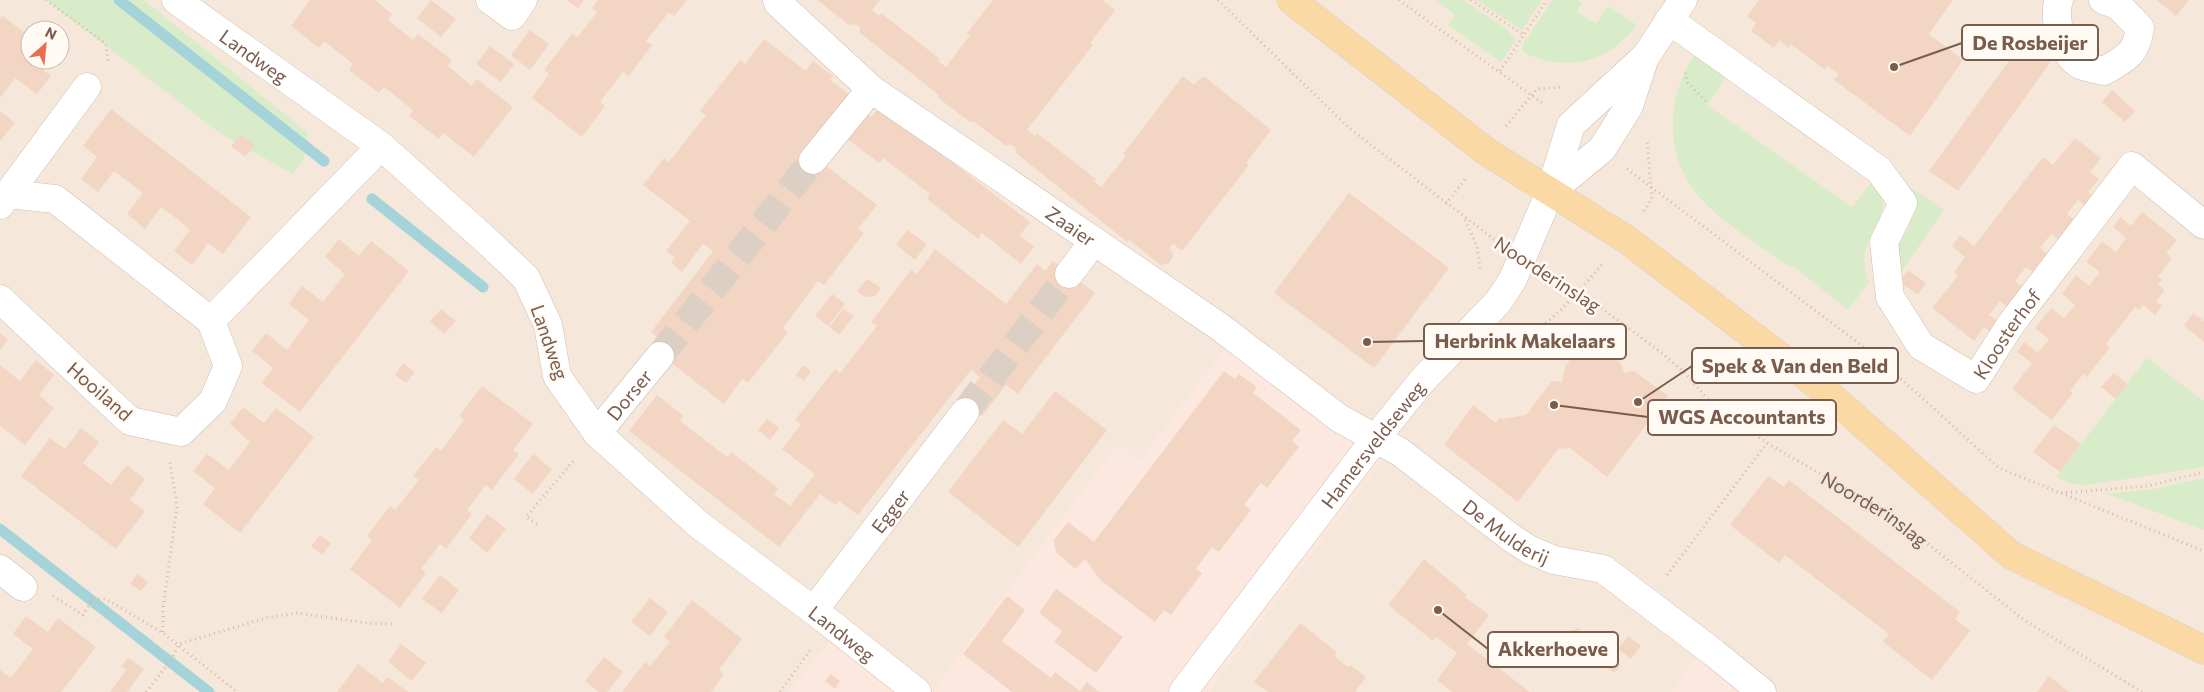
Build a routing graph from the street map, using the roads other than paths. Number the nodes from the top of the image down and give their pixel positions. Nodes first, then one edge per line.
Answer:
1 (177, 0) edge
2 (490, 0) edge
3 (523, 0) edge
4 (777, 0) edge
5 (1291, 0) edge
6 (2059, 0) edge
7 (2103, 0) edge
8 (1676, 10) edge
9 (1646, 56) junction
10 (87, 87) road end
11 (871, 89) junction
12 (381, 146) junction
13 (813, 160) tunnel mouth
14 (1550, 192) junction
15 (4, 200) edge
16 (2204, 225) edge
17 (1094, 241) junction
18 (1069, 274) tunnel mouth
19 (0, 299) edge
20 (210, 321) junction
21 (660, 356) tunnel mouth
22 (965, 412) tunnel mouth
23 (598, 433) junction
24 (1376, 438) junction
25 (0, 569) edge
26 (23, 587) dead end
27 (822, 616) junction
28 (2204, 650) edge
29 (918, 692) edge
30 (1183, 692) edge
31 (1762, 692) edge

1 - 12 street, Landweg
2 - 3 street
4 - 11 street, Zaaier
5 - 14 main road
6 - 7 street
8 - 9 street, Hamersveldseweg
8 - 16 street, Kloosterhof
9 - 14 street, Hamersveldseweg
9 - 14 street, Hamersveldseweg
10 - 15 street, Hooiland
11 - 13 street
11 - 17 street, Zaaier
12 - 20 street
12 - 23 street, Landweg
14 - 24 street, Hamersveldseweg
14 - 28 main road
15 - 20 street, Hooiland
17 - 18 street
17 - 24 street, Zaaier
19 - 20 street, Hooiland
21 - 23 street, Dorser
22 - 27 street, Egger
23 - 27 street, Landweg
24 - 30 street, Hamersveldseweg
24 - 31 street, De Mulderij
25 - 26 street
27 - 29 street, Landweg

